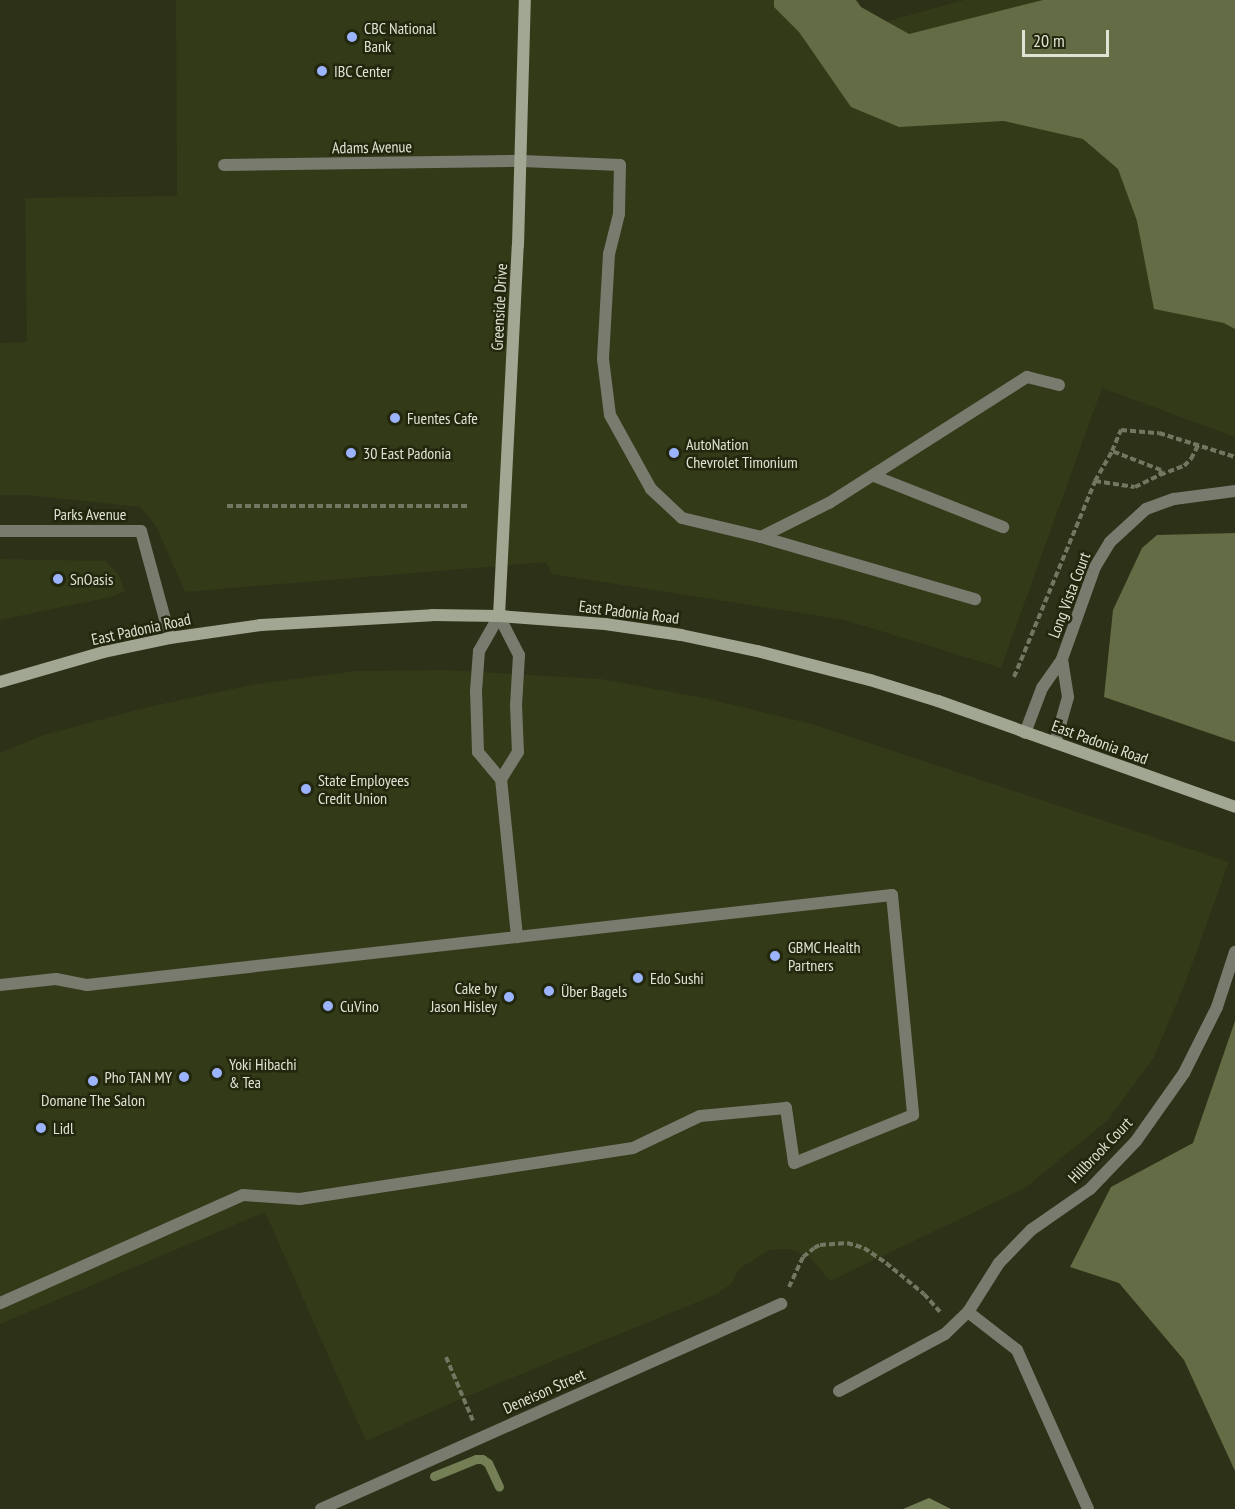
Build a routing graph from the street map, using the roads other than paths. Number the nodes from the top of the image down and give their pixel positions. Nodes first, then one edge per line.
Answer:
1 (525, 0) edge
2 (522, 161) junction
3 (224, 165) dead end
4 (1059, 385) dead end
5 (874, 476) junction
6 (1235, 491) edge
7 (1003, 527) dead end
8 (0, 531) edge
9 (761, 537) junction
10 (975, 599) dead end
11 (499, 616) junction
12 (170, 638) junction
13 (1062, 659) junction
14 (0, 682) edge
15 (1025, 733) junction
16 (1054, 743) junction
17 (501, 779) junction
18 (1235, 807) edge
19 (517, 937) junction
20 (1235, 952) edge
21 (0, 985) edge
22 (0, 1303) edge
23 (781, 1304) road end
24 (968, 1312) junction
25 (839, 1391) dead end
26 (321, 1509) edge
27 (1088, 1509) edge

1 - 2 street, Greenside Drive
2 - 3 street, Adams Avenue
2 - 9 street, Adams Avenue
2 - 11 street, Greenside Drive
4 - 5 street
5 - 7 street
5 - 9 street
6 - 13 street, Long Vista Court
8 - 12 street, Parks Avenue
9 - 10 street
11 - 12 street, East Padonia Road
11 - 15 street, East Padonia Road
11 - 17 street
11 - 17 street
12 - 14 street, East Padonia Road
13 - 15 street
13 - 16 street
15 - 16 street, East Padonia Road
16 - 18 street, East Padonia Road
17 - 19 street
19 - 21 street
19 - 22 street
20 - 24 street, Hillbrook Court
23 - 26 street, Deneison Street
24 - 25 street, Hillbrook Court
24 - 27 street

